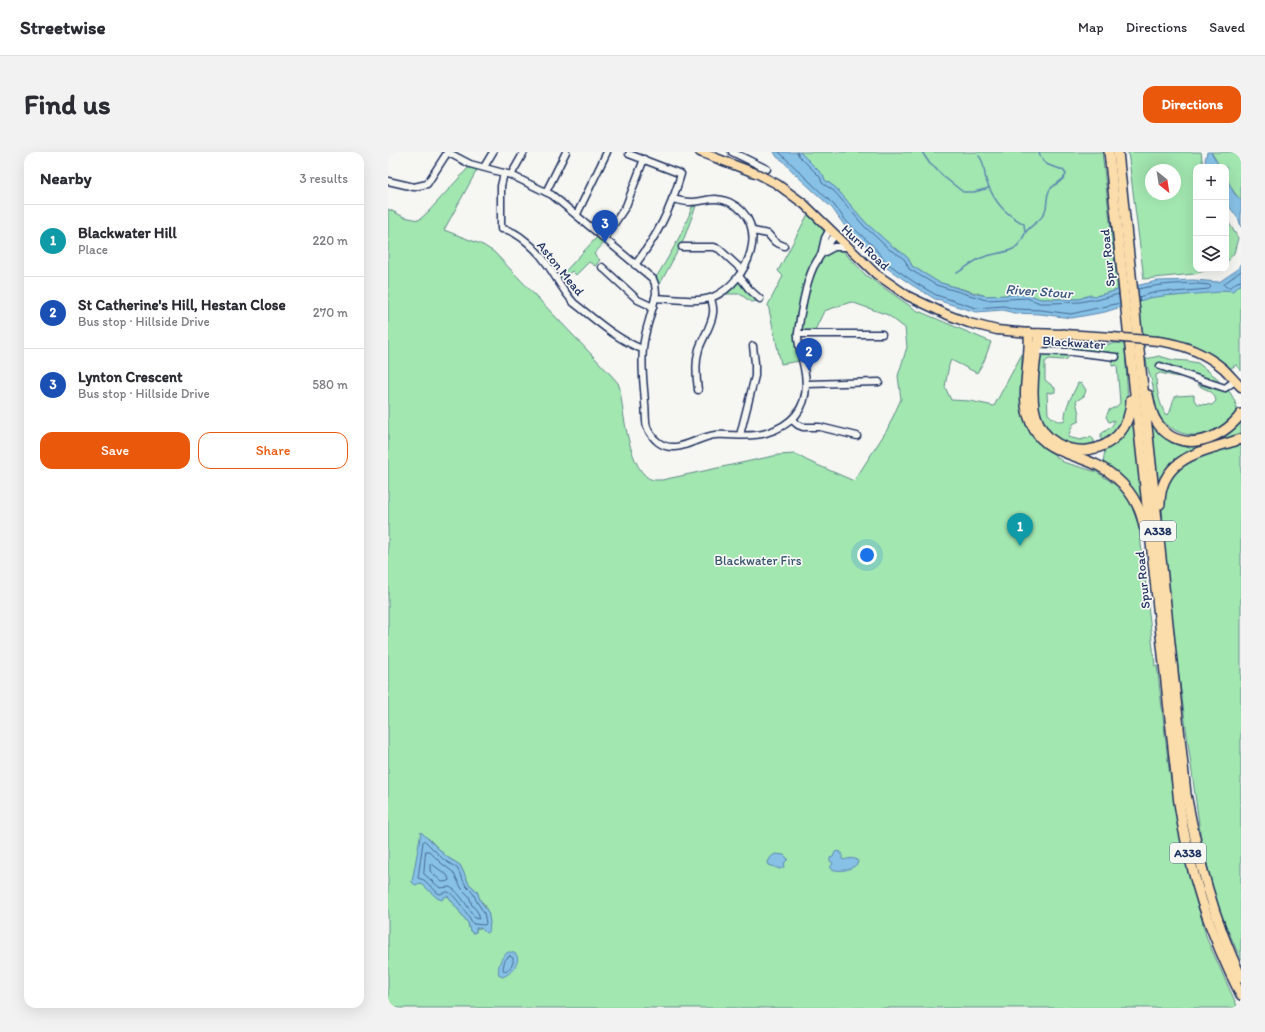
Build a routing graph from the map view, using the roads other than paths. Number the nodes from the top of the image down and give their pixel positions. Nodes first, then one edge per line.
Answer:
1 (447, 152) edge
2 (493, 152) edge
3 (524, 152) edge
4 (566, 152) edge
5 (607, 152) edge
6 (700, 152) edge
7 (732, 152) edge
8 (1109, 152) edge
9 (1118, 152) edge
10 (629, 154) dead end
11 (644, 159) junction
12 (484, 167) junction
13 (767, 169) dead end
14 (504, 173) junction
15 (511, 175) junction
16 (388, 181) edge
17 (546, 192) junction
18 (672, 199) junction
19 (577, 214) junction
20 (753, 231) junction
21 (832, 232) junction
22 (604, 239) junction
23 (784, 246) dead end
24 (682, 247) dead end
25 (848, 247) junction
26 (821, 254) junction
27 (635, 265) junction
28 (602, 267) dead end
29 (742, 270) junction
30 (739, 276) junction
31 (1126, 276) junction
32 (655, 298) junction
33 (711, 298) junction
34 (760, 299) dead end
35 (653, 307) junction
36 (1029, 333) junction
37 (798, 334) junction
38 (882, 334) dead end
39 (1039, 334) junction
40 (1064, 334) junction
41 (754, 346) dead end
42 (642, 349) junction
43 (1034, 349) junction
44 (1116, 357) dead end
45 (1136, 365) junction
46 (1160, 366) dead end
47 (879, 382) dead end
48 (807, 384) junction
49 (1238, 384) edge
50 (698, 390) dead end
51 (1241, 414) edge
52 (792, 420) junction
53 (740, 435) junction
54 (857, 436) dead end
55 (1241, 439) edge
56 (1160, 548) junction
57 (1152, 555) junction
58 (1241, 977) edge
59 (1241, 996) edge

1 - 12 street
1 - 16 street
2 - 12 street
3 - 15 street
4 - 17 street
5 - 19 street
6 - 21 main road, Hurn Road
7 - 13 street
8 - 31 highway, Spur Road / A338
9 - 31 highway, Spur Road / A338
10 - 11 street
11 - 18 street
11 - 22 street
12 - 14 street
14 - 15 street
14 - 42 street, Aston Mead
15 - 17 street
17 - 19 street
18 - 20 street
18 - 27 street
19 - 22 street
20 - 23 street
20 - 29 street
21 - 25 main road, Hurn Road
21 - 26 street
22 - 27 street
24 - 29 street
25 - 26 street
25 - 36 main road, Hurn Road
26 - 37 street
27 - 32 street
28 - 35 street
29 - 30 street
30 - 33 street
30 - 34 street
31 - 45 highway, Spur Road / A338
32 - 33 street
32 - 35 street
33 - 50 street
35 - 42 street
36 - 39 main road, Hurn Road
36 - 43 highway
37 - 38 street
37 - 48 street
39 - 40 main road, Hurn Road
39 - 43 highway
40 - 43 highway
40 - 49 main road, Hurn Road, bridge
41 - 53 street
42 - 53 street
43 - 44 street, Blackwater
43 - 45 highway
43 - 57 highway
45 - 51 highway
45 - 56 highway, Spur Road / A338
45 - 57 highway, Spur Road / A338
46 - 49 street
47 - 48 street
48 - 52 street
52 - 53 street
52 - 54 street
55 - 56 highway
56 - 58 highway, Spur Road / A338
57 - 59 highway, Spur Road / A338

